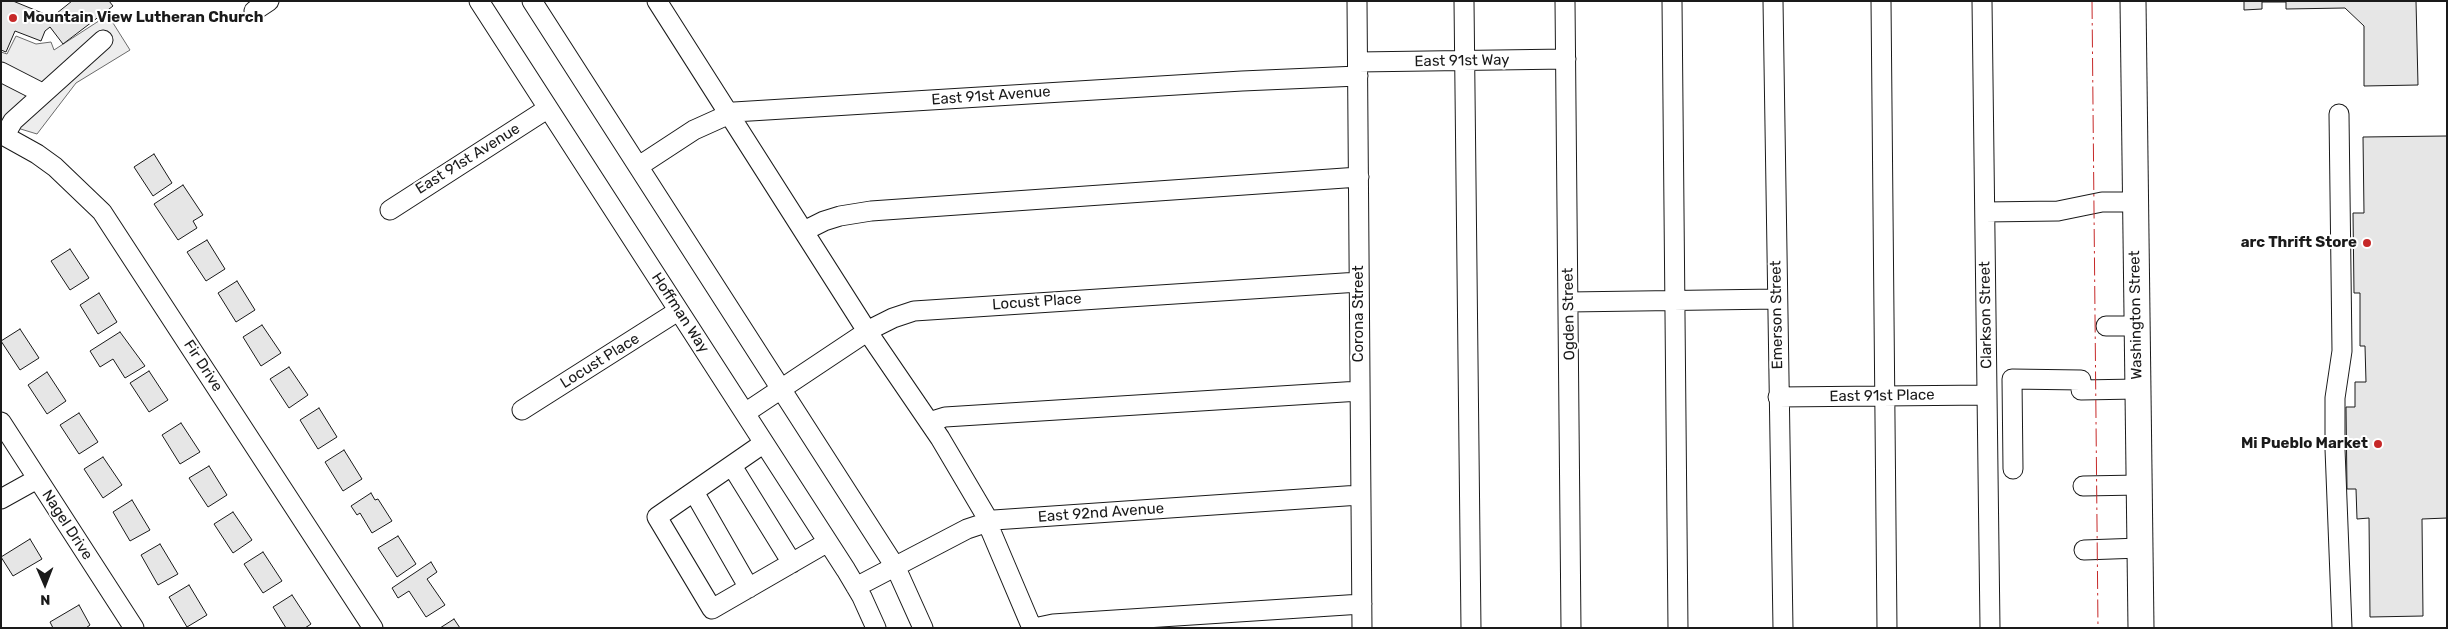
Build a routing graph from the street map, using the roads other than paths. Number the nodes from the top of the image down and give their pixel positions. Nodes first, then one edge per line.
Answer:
1 (479, 1) edge
2 (532, 1) edge
3 (657, 1) edge
4 (1357, 1) edge
5 (1464, 1) edge
6 (1565, 1) edge
7 (1672, 1) edge
8 (1773, 1) edge
9 (1881, 1) edge
10 (1982, 1) edge
11 (2133, 1) edge
12 (103, 40) dead end
13 (1566, 59) junction
14 (1465, 60) junction
15 (1358, 69) junction
16 (1, 72) edge
17 (42, 93) junction
18 (547, 109) junction
19 (727, 114) junction
20 (2339, 114) dead end
21 (3, 135) edge
22 (639, 166) junction
23 (1359, 177) junction
24 (2135, 202) junction
25 (390, 210) dead end
26 (1985, 212) junction
27 (804, 231) junction
28 (1359, 282) junction
29 (1777, 299) junction
30 (1675, 300) junction
31 (1569, 302) junction
32 (678, 311) junction
33 (2106, 326) dead end
34 (2137, 326) junction
35 (867, 331) junction
36 (2138, 389) junction
37 (782, 390) junction
38 (1360, 391) junction
39 (1987, 395) junction
40 (1885, 396) junction
41 (1778, 397) junction
42 (522, 410) dead end
43 (745, 413) junction
44 (1, 422) edge
45 (929, 422) junction
46 (764, 443) junction
47 (732, 466) junction
48 (2013, 469) dead end
49 (37, 479) junction
50 (2139, 485) junction
51 (2083, 486) dead end
52 (694, 492) junction
53 (1360, 495) junction
54 (1, 499) edge
55 (988, 521) junction
56 (828, 542) junction
57 (2140, 548) junction
58 (2084, 550) dead end
59 (792, 563) junction
60 (896, 568) junction
61 (749, 588) junction
62 (856, 588) junction
63 (1362, 604) junction
64 (134, 628) edge
65 (374, 628) edge
66 (876, 628) edge
67 (923, 628) edge
68 (1033, 628) edge
69 (1362, 628) edge
70 (1471, 628) edge
71 (1571, 628) edge
72 (1678, 628) edge
73 (1783, 628) edge
74 (1887, 628) edge
75 (1990, 628) edge
76 (2141, 628) edge
77 (2342, 628) edge

1 - 18 street, Hoffman Way
2 - 22 street
3 - 19 street
4 - 15 street, Corona Street
5 - 14 street
6 - 13 street, Ogden Street
7 - 30 street
8 - 29 street, Emerson Street
9 - 40 street
10 - 26 street, Clarkson Street
11 - 24 main road, Washington Street
12 - 17 street
13 - 14 street, East 91st Way
13 - 31 street, Ogden Street
14 - 15 street, East 91st Way
14 - 70 street
15 - 19 street, East 91st Avenue
15 - 23 street, Corona Street
16 - 17 street
17 - 21 street
18 - 25 street, East 91st Avenue
18 - 32 street, Hoffman Way
19 - 22 street, East 91st Avenue
19 - 27 street
20 - 77 street
21 - 65 street, Fir Drive
22 - 37 street
23 - 27 street
23 - 28 street, Corona Street
24 - 26 street
24 - 34 main road, Washington Street
26 - 39 street, Clarkson Street
27 - 35 street
28 - 35 street, Locust Place
28 - 38 street, Corona Street
29 - 30 street
29 - 41 street, Emerson Street
30 - 31 street
30 - 72 street
31 - 71 street, Ogden Street
32 - 42 street, Locust Place
32 - 43 street, Hoffman Way
33 - 34 street
34 - 36 main road, Washington Street
35 - 37 street, Locust Place
35 - 45 street
36 - 48 street
36 - 50 main road, Washington Street
37 - 43 street, Locust Place
37 - 60 street
38 - 45 street
38 - 53 street, Corona Street
39 - 40 street, East 91st Place
39 - 75 street, Clarkson Street
40 - 41 street, East 91st Place
40 - 74 street
41 - 73 street, Emerson Street
43 - 46 street, Hoffman Way
44 - 49 street, Nagel Drive
45 - 55 street
46 - 47 street
46 - 56 street, Hoffman Way
47 - 52 street
47 - 59 street
49 - 54 street
49 - 64 street, Nagel Drive
50 - 51 street
50 - 57 main road, Washington Street
52 - 61 street
52 - 61 street
53 - 55 street, East 92nd Avenue
53 - 63 street, Corona Street
55 - 60 street, East 92nd Avenue
55 - 68 street
56 - 59 street
56 - 62 street, Hoffman Way
57 - 58 street
57 - 76 main road, Washington Street
59 - 61 street
60 - 62 street, East 92nd Avenue
60 - 67 street
62 - 66 street, Hoffman Way
63 - 68 street
63 - 69 street, Corona Street

